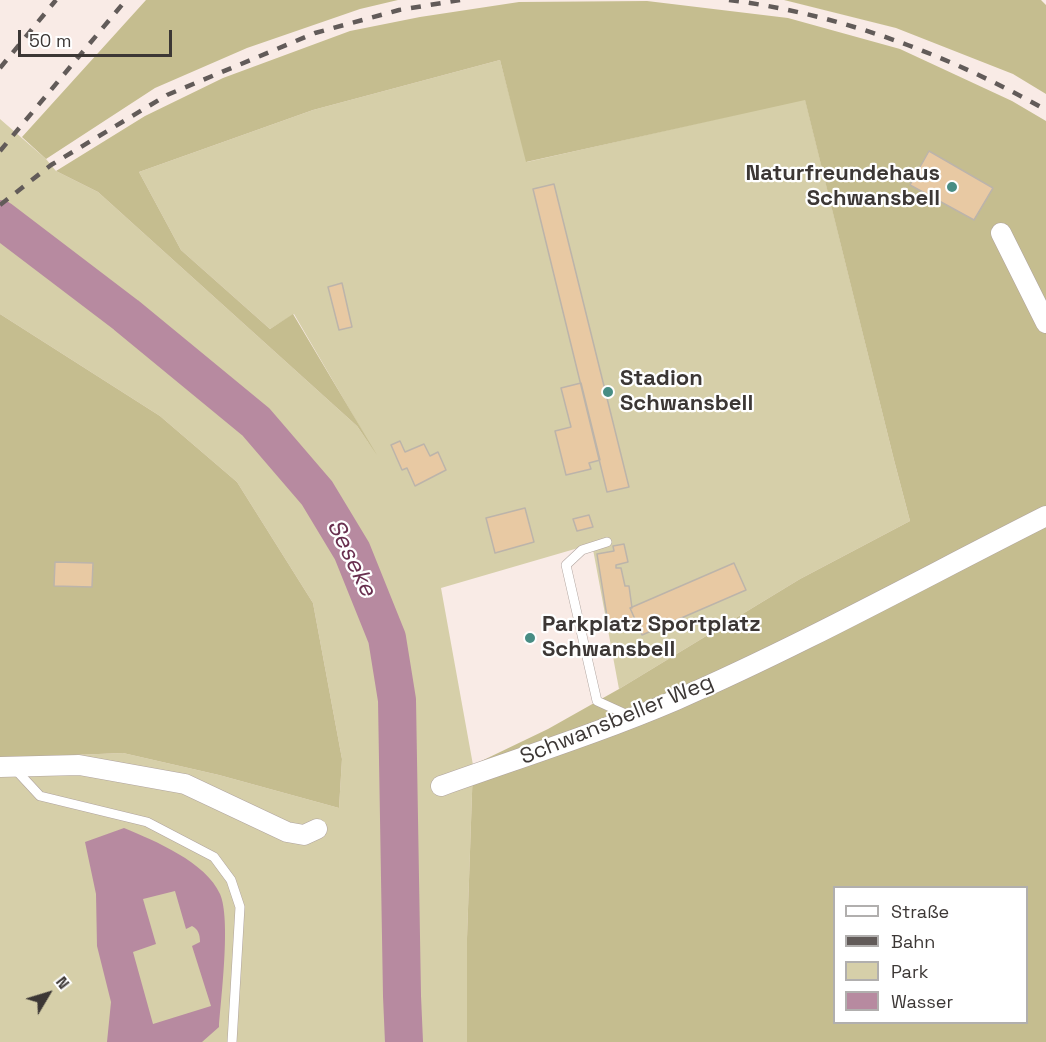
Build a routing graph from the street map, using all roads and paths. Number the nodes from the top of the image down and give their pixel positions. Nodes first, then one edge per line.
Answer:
1 (1001, 233) dead end
2 (1046, 323) edge
3 (1046, 516) edge
4 (607, 542) dead end
5 (632, 717) junction
6 (7, 767) edge
7 (441, 786) dead end
8 (317, 829) dead end
9 (232, 1042) edge

1 - 2 street
3 - 5 street, Schwansbeller Weg
4 - 5 lane
5 - 7 street, Schwansbeller Weg
6 - 8 street
6 - 9 lane

